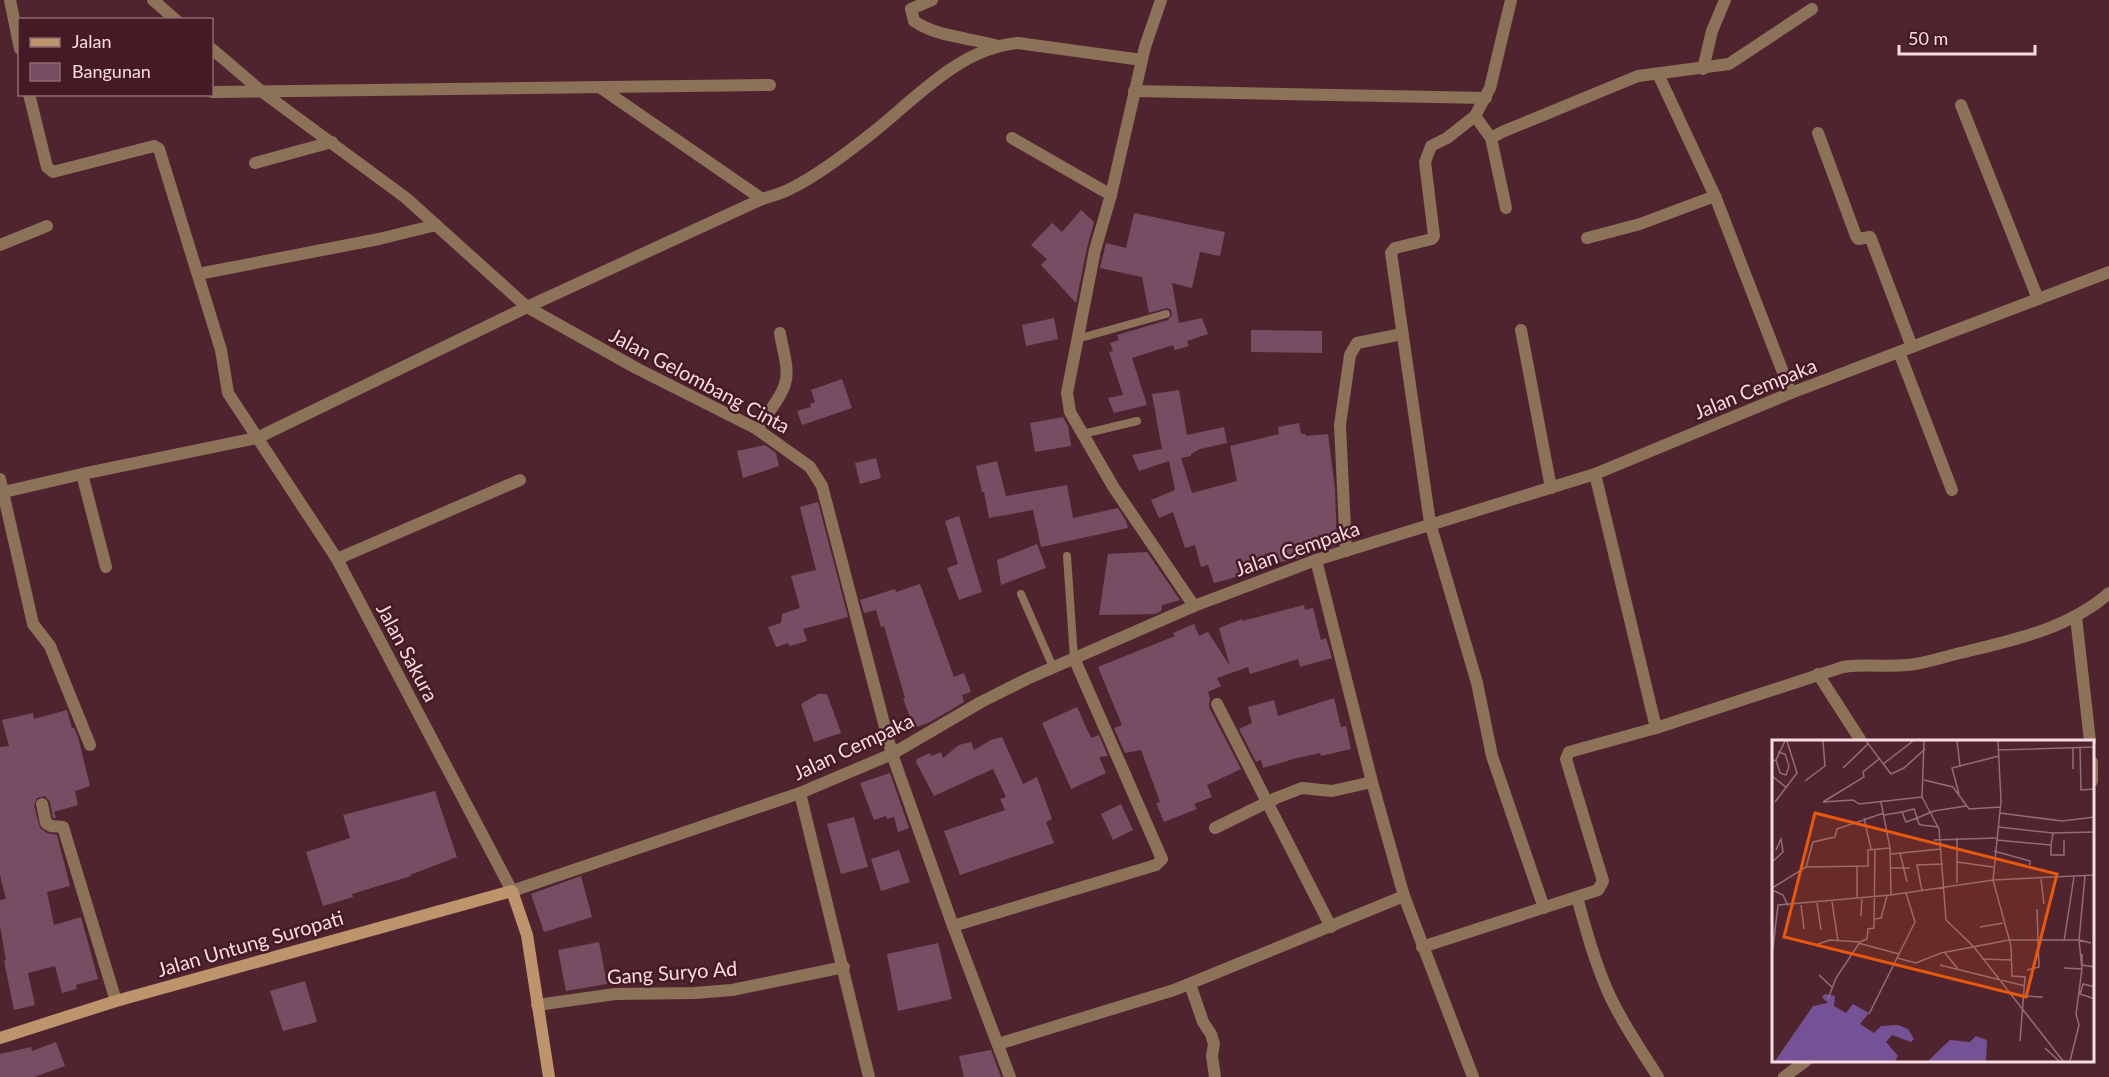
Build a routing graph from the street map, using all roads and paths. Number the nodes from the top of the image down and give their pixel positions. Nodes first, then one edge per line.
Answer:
1 (153, 0) edge
2 (932, 0) edge
3 (1161, 0) edge
4 (1511, 0) edge
5 (1725, 0) edge
6 (7, 4) edge
7 (1812, 9) dead end
8 (174, 18) edge
9 (18, 42) edge
10 (999, 46) junction
11 (213, 50) edge
12 (1142, 60) junction
13 (1703, 69) junction
14 (1658, 74) junction
15 (770, 85) dead end
16 (601, 88) junction
17 (261, 91) junction
18 (1134, 91) junction
19 (213, 92) edge
20 (29, 96) edge
21 (1486, 98) junction
22 (1961, 105) dead end
23 (1475, 116) junction
24 (1818, 133) dead end
25 (1012, 138) dead end
26 (1491, 138) junction
27 (332, 142) junction
28 (255, 163) dead end
29 (1111, 195) junction
30 (1715, 196) junction
31 (762, 199) junction
32 (1506, 208) dead end
33 (47, 225) dead end
34 (436, 225) junction
35 (1587, 238) dead end
36 (0, 245) edge
37 (2109, 272) edge
38 (198, 274) junction
39 (2038, 299) junction
40 (527, 307) junction
41 (1166, 314) dead end
42 (1521, 330) dead end
43 (780, 333) dead end
44 (1402, 334) junction
45 (1077, 339) junction
46 (1912, 347) junction
47 (1899, 352) junction
48 (1791, 393) junction
49 (1137, 421) dead end
50 (757, 429) junction
51 (1083, 434) junction
52 (257, 438) junction
53 (82, 474) junction
54 (1594, 474) junction
55 (0, 478) edge
56 (520, 480) dead end
57 (1551, 488) junction
58 (1953, 490) dead end
59 (2, 493) edge
60 (1430, 523) junction
61 (1346, 551) junction
62 (1067, 556) dead end
63 (337, 559) junction
64 (1316, 560) junction
65 (106, 567) dead end
66 (2109, 593) edge
67 (1021, 594) dead end
68 (1194, 606) junction
69 (2076, 617) junction
70 (1074, 658) junction
71 (1053, 667) junction
72 (1818, 675) junction
73 (1217, 704) dead end
74 (1656, 728) junction
75 (1860, 740) edge
76 (2090, 740) edge
77 (90, 745) dead end
78 (892, 754) junction
79 (1372, 782) junction
80 (801, 793) junction
81 (1266, 803) junction
82 (42, 804) dead end
83 (1215, 828) dead end
84 (512, 891) junction
85 (1404, 896) junction
86 (1577, 897) junction
87 (1544, 908) junction
88 (953, 926) junction
89 (1331, 927) junction
90 (1422, 947) junction
91 (843, 967) junction
92 (1190, 984) junction
93 (116, 1001) junction
94 (537, 1005) junction
95 (0, 1038) edge
96 (998, 1044) junction
97 (1804, 1062) edge
98 (549, 1077) edge
99 (869, 1077) edge
100 (1010, 1077) edge
101 (1215, 1077) edge
102 (1473, 1077) edge
103 (1658, 1077) edge
104 (1784, 1077) edge

1 - 8 street
2 - 10 street
3 - 12 street
4 - 21 street
5 - 13 street
6 - 9 street
7 - 13 street
10 - 12 street
10 - 31 street
11 - 17 street, Jalan Gelombang Cinta
12 - 18 street
13 - 14 street
14 - 26 street
14 - 30 street
15 - 16 street
16 - 17 street
16 - 31 street
17 - 19 street
17 - 27 street, Jalan Gelombang Cinta
18 - 21 street
18 - 29 street
20 - 38 street, Jalan Sakura
21 - 23 street
22 - 39 street
23 - 26 street
23 - 44 street
24 - 46 street
25 - 29 street
26 - 32 street
27 - 28 street
27 - 34 street, Jalan Gelombang Cinta
29 - 45 street
30 - 35 street
30 - 48 street
31 - 40 street
33 - 36 street
34 - 38 street
34 - 40 street, Jalan Gelombang Cinta
37 - 39 street, Jalan Cempaka
38 - 52 street, Jalan Sakura
39 - 46 street, Jalan Cempaka
40 - 50 street, Jalan Gelombang Cinta
40 - 52 street
41 - 45 lane
42 - 57 street
43 - 50 street
44 - 60 street
44 - 61 street
45 - 51 street
46 - 47 street, Jalan Cempaka
47 - 48 street, Jalan Cempaka
47 - 58 street
48 - 54 street, Jalan Cempaka
49 - 51 lane
50 - 78 street, Jalan Gelombang Cinta
51 - 68 street
52 - 53 street
52 - 63 street, Jalan Sakura
53 - 59 street
53 - 65 street
54 - 57 street, Jalan Cempaka
54 - 74 street
55 - 59 street
56 - 63 street
57 - 60 street, Jalan Cempaka
59 - 77 street
60 - 61 street, Jalan Cempaka
60 - 87 street
61 - 64 street, Jalan Cempaka
62 - 70 lane
63 - 84 street, Jalan Sakura
64 - 68 street, Jalan Cempaka
64 - 79 street
66 - 69 street
67 - 71 lane
68 - 70 street, Jalan Cempaka
69 - 72 street
69 - 76 street
70 - 71 street, Jalan Cempaka
70 - 88 street
71 - 78 street, Jalan Cempaka
72 - 74 street
72 - 75 street
73 - 81 street
74 - 86 street
78 - 80 street, Jalan Cempaka
78 - 88 street, Jalan Gelombang Cinta
79 - 81 street
79 - 85 street
80 - 84 street, Jalan Cempaka
80 - 91 street
81 - 83 street
81 - 89 street
82 - 93 street
84 - 93 main road, Jalan Untung Suropati
84 - 94 main road
85 - 89 street
85 - 90 street
86 - 87 street
86 - 103 street
87 - 90 street
88 - 96 street, Jalan Gelombang Cinta
89 - 92 street
90 - 102 street
91 - 94 street, Gang Suryo Ad
91 - 99 street
92 - 96 street
92 - 101 street
93 - 95 main road, Jalan Untung Suropati
94 - 98 main road
96 - 100 street, Jalan Gelombang Cinta
97 - 104 street

